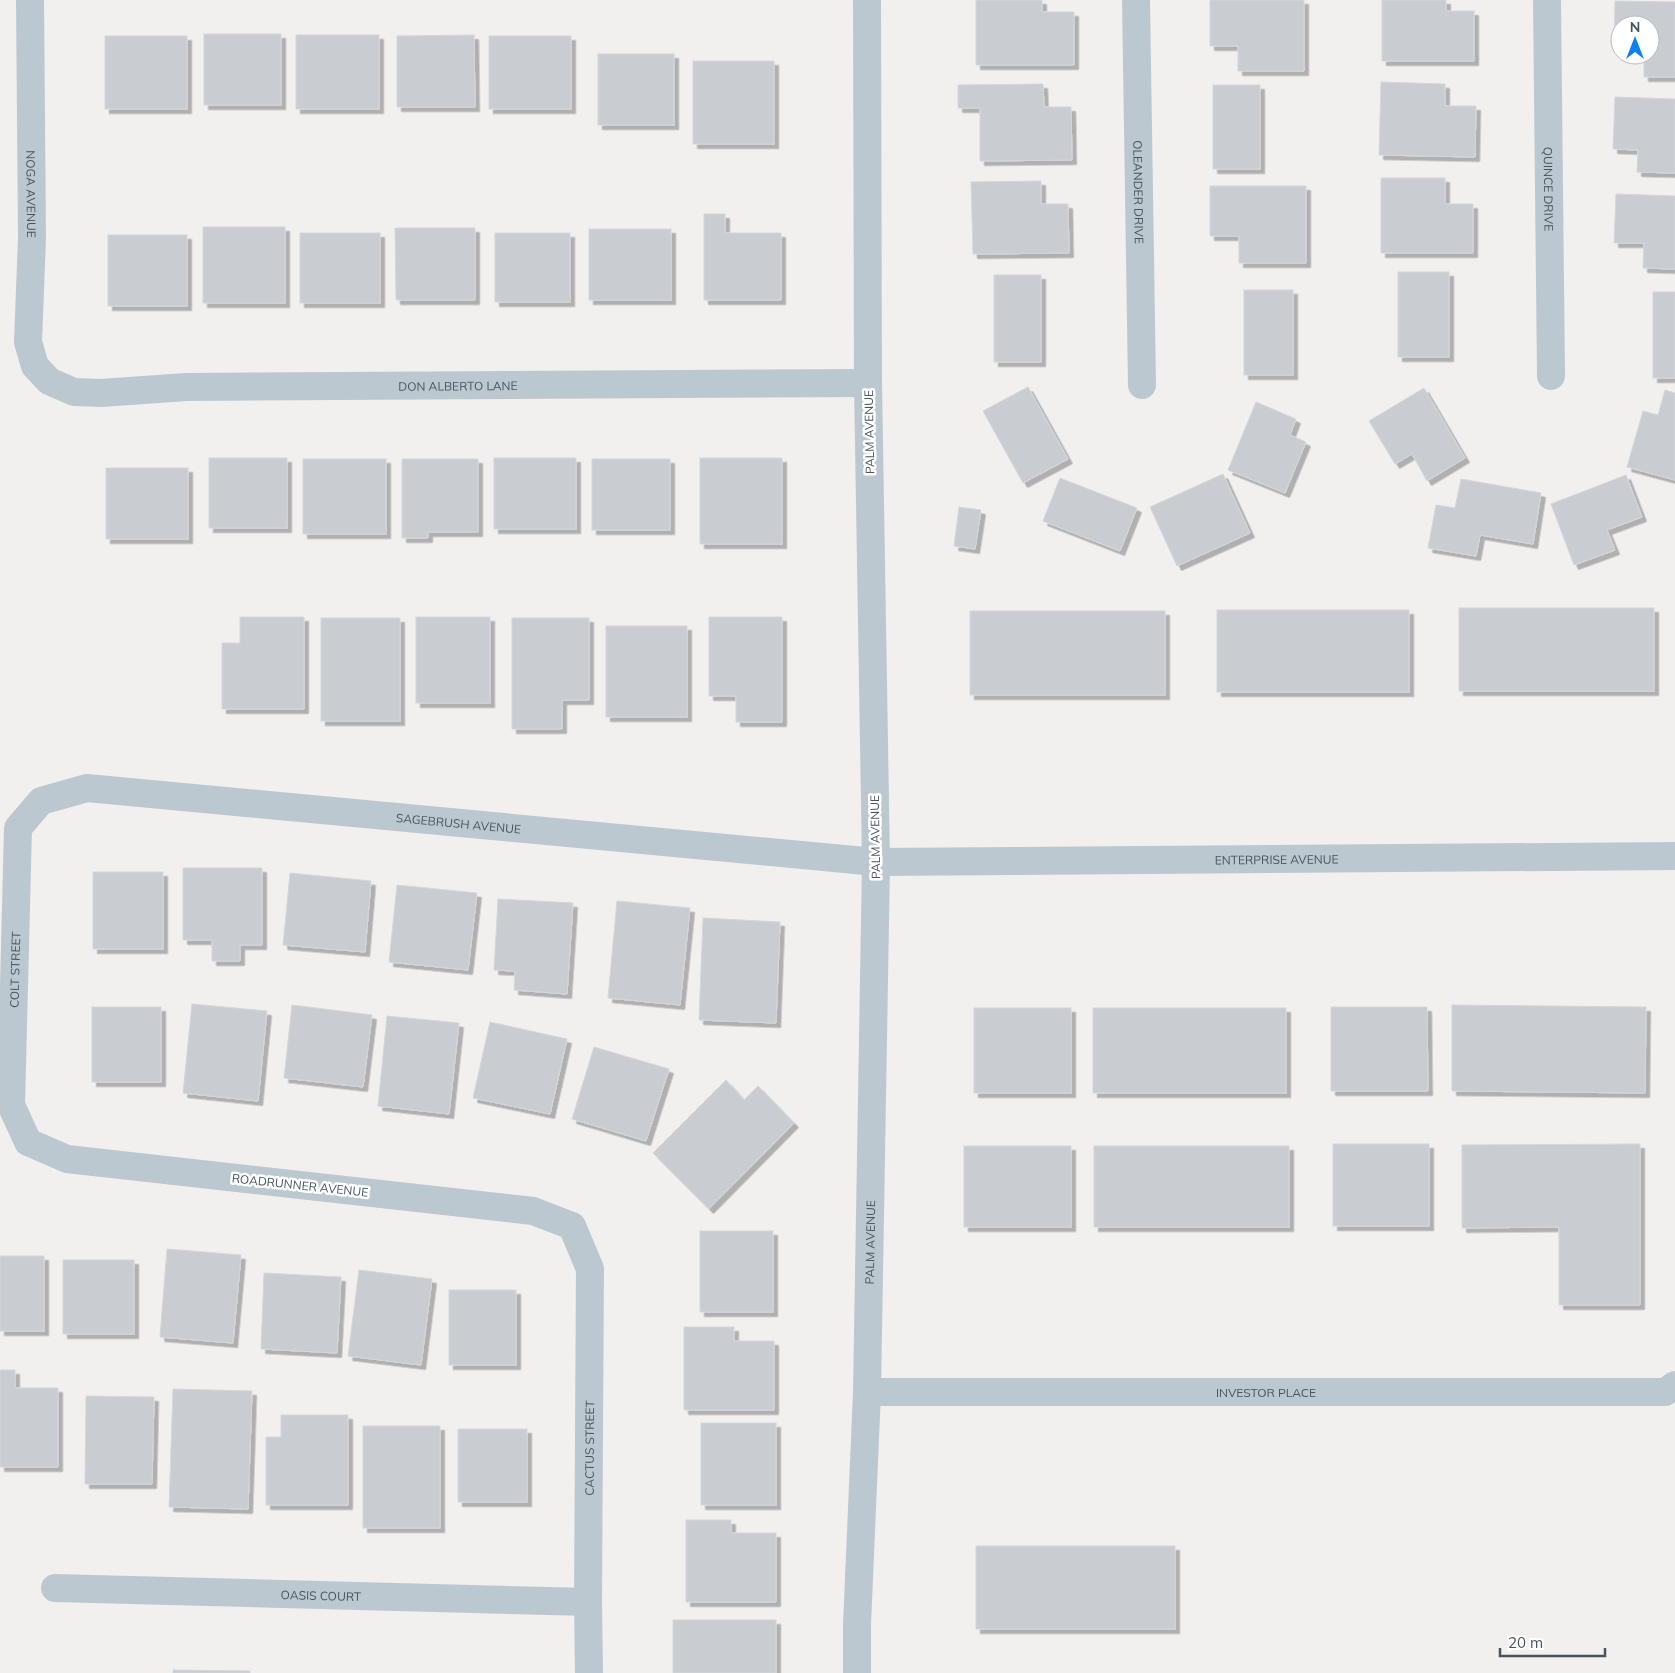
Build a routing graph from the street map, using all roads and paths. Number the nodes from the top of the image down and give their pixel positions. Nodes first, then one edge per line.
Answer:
1 (30, 0) edge
2 (867, 0) edge
3 (1136, 0) edge
4 (1547, 0) edge
5 (1551, 376) dead end
6 (49, 381) joint
7 (868, 383) junction
8 (1142, 385) dead end
9 (41, 801) joint
10 (1675, 856) edge
11 (876, 862) junction
12 (28, 1142) joint
13 (572, 1226) joint
14 (1670, 1388) edge
15 (867, 1392) junction
16 (55, 1588) dead end
17 (588, 1602) junction
18 (589, 1673) edge
19 (857, 1673) edge

1 - 6 street, NOGA AVENUE
2 - 7 street, PALM AVENUE
3 - 8 street, OLEANDER DRIVE
4 - 5 street, QUINCE DRIVE
6 - 7 street, DON ALBERTO LANE
7 - 11 street, PALM AVENUE
9 - 11 street, SAGEBRUSH AVENUE
9 - 12 street, COLT STREET
10 - 11 street, ENTERPRISE AVENUE
11 - 15 street, PALM AVENUE
12 - 13 street, ROADRUNNER AVENUE
13 - 17 street, CACTUS STREET
14 - 15 street, INVESTOR PLACE
15 - 19 street, PALM AVENUE
16 - 17 street, OASIS COURT
17 - 18 street, CACTUS STREET

